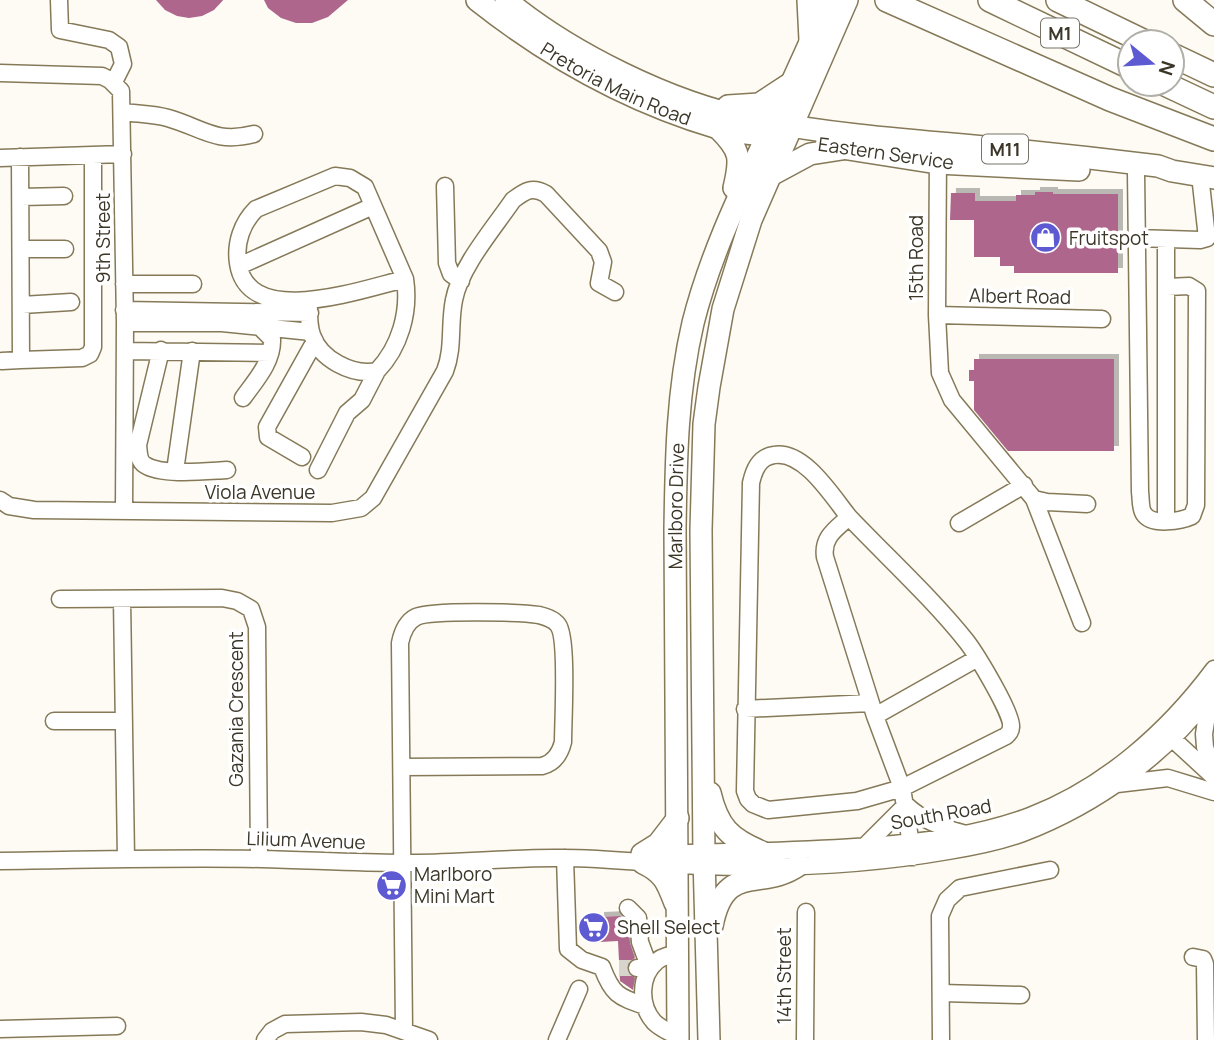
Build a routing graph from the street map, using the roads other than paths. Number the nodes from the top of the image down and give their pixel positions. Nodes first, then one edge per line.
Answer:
1 (59, 0) edge
2 (477, 0) edge
3 (506, 0) edge
4 (809, 0) edge
5 (829, 0) edge
6 (847, 0) edge
7 (887, 0) edge
8 (990, 0) edge
9 (1058, 0) edge
10 (1185, 0) edge
11 (1214, 24) edge
12 (1116, 28) edge
13 (811, 40) junction
14 (1116, 60) edge
15 (1186, 62) edge
16 (0, 74) edge
17 (1214, 75) edge
18 (114, 82) junction
19 (797, 88) junction
20 (1186, 94) edge
21 (1214, 107) edge
22 (709, 108) junction
23 (123, 112) junction
24 (719, 129) junction
25 (781, 130) junction
26 (254, 134) dead end
27 (1214, 138) edge
28 (839, 141) junction
29 (938, 153) junction
30 (123, 154) junction
31 (93, 155) junction
32 (20, 157) junction
33 (0, 158) edge
34 (1172, 171) junction
35 (1136, 172) junction
36 (771, 175) junction
37 (1207, 176) edge
38 (445, 186) dead end
39 (64, 196) dead end
40 (21, 197) junction
41 (373, 206) junction
42 (727, 221) junction
43 (1136, 238) junction
44 (1166, 239) junction
45 (22, 249) junction
46 (65, 249) dead end
47 (239, 266) junction
48 (405, 279) junction
49 (461, 281) junction
50 (124, 284) junction
51 (193, 284) dead end
52 (1167, 286) junction
53 (615, 292) dead end
54 (71, 302) dead end
55 (22, 305) junction
56 (309, 307) junction
57 (937, 315) junction
58 (124, 317) junction
59 (1102, 319) dead end
60 (259, 326) junction
61 (313, 337) junction
62 (161, 350) junction
63 (125, 351) junction
64 (192, 351) junction
65 (270, 353) junction
66 (22, 360) junction
67 (2, 361) dead end
68 (377, 371) junction
69 (243, 398) dead end
70 (302, 457) dead end
71 (227, 470) dead end
72 (318, 470) dead end
73 (175, 471) junction
74 (1029, 492) junction
75 (0, 500) edge
76 (1087, 504) dead end
77 (124, 512) junction
78 (849, 517) junction
79 (1166, 520) junction
80 (959, 523) dead end
81 (60, 598) dead end
82 (122, 598) junction
83 (1082, 622) dead end
84 (976, 659) junction
85 (1214, 669) edge
86 (1212, 693) edge
87 (745, 709) junction
88 (873, 709) junction
89 (54, 721) dead end
90 (124, 721) junction
91 (1167, 734) junction
92 (704, 763) junction
93 (402, 768) junction
94 (1214, 775) edge
95 (1113, 785) junction
96 (902, 788) junction
97 (1214, 792) edge
98 (906, 805) junction
99 (678, 818) junction
100 (968, 835) junction
101 (865, 846) junction
102 (912, 850) junction
103 (762, 852) junction
104 (565, 858) junction
105 (643, 858) junction
106 (678, 858) junction
107 (126, 859) junction
108 (259, 859) junction
109 (704, 860) junction
110 (0, 862) edge
111 (403, 863) junction
112 (799, 865) junction
113 (1051, 870) dead end
114 (628, 908) dead end
115 (678, 911) junction
116 (806, 912) dead end
117 (678, 954) junction
118 (1193, 957) dead end
119 (707, 958) junction
120 (602, 967) junction
121 (620, 968) tunnel mouth
122 (644, 968) junction
123 (579, 989) dead end
124 (941, 993) junction
125 (1021, 995) dead end
126 (645, 1006) junction
127 (117, 1026) dead end
128 (0, 1029) edge
129 (404, 1030) junction
130 (678, 1038) edge
131 (265, 1040) edge
132 (429, 1040) edge
133 (557, 1040) edge
134 (709, 1040) edge
135 (805, 1040) edge
136 (941, 1040) edge
137 (1206, 1040) edge

1 - 18 street
2 - 24 main road, Pretoria Main Road / M11
3 - 22 main road, Pretoria Main Road / M11
4 - 13 highway
5 - 13 main road, Marlboro Drive
6 - 19 main road, Marlboro Drive
7 - 27 highway
8 - 14 highway, M1
9 - 12 highway, M1
10 - 11 highway
13 - 19 main road, Marlboro Drive
15 - 17 highway
16 - 18 street
18 - 23 street, 9th Street
19 - 22 main road
19 - 25 main road, Marlboro Drive
19 - 28 main road
20 - 21 highway
22 - 25 main road, Pretoria Main Road / M11
23 - 26 street
23 - 30 street, 9th Street
24 - 25 main road, Pretoria Main Road / M11
24 - 42 main road
25 - 28 main road, Eastern Service / M11
25 - 36 main road, Marlboro Drive
25 - 42 main road, Marlboro Drive
28 - 29 main road, Eastern Service / M11
28 - 36 main road
29 - 34 main road, Eastern Service / M11
29 - 35 main road, Eastern Service / M11
29 - 57 street, 15th Road
30 - 31 street
30 - 50 street, 9th Street
31 - 32 street
31 - 66 street
32 - 33 street
32 - 40 street
34 - 35 main road, Eastern Service / M11
34 - 37 main road, Eastern Service / M11
35 - 43 street
36 - 92 main road, Marlboro Drive
37 - 44 street
38 - 49 street
39 - 40 street
40 - 45 street
41 - 47 street
41 - 47 street
41 - 48 street
42 - 99 main road, Marlboro Drive
43 - 44 street
43 - 79 street
44 - 52 street
45 - 46 street
45 - 55 street
47 - 56 street
48 - 56 street
48 - 68 street
49 - 53 street
49 - 77 street, Viola Avenue
50 - 51 street
50 - 58 street, 9th Street
52 - 79 street
52 - 79 street
54 - 55 street
55 - 66 street
56 - 58 street
56 - 61 street
57 - 59 street, Albert Road
57 - 74 street, 15th Road
58 - 60 street
58 - 63 street, 9th Street
60 - 61 street
60 - 65 street
61 - 68 street
61 - 70 street
62 - 63 street
62 - 64 street
62 - 73 street
63 - 77 street, 9th Street
64 - 65 street
64 - 73 street
65 - 69 street
66 - 67 street
68 - 72 street
71 - 73 street
74 - 76 street
74 - 80 street
74 - 83 street
75 - 77 street, Viola Avenue
78 - 84 street
78 - 87 street
78 - 88 street
81 - 82 street, Gazania Crescent
82 - 90 street
82 - 108 street, Gazania Crescent
84 - 88 street
84 - 96 street
85 - 91 street, South Road
86 - 91 street, South Road
86 - 94 street
87 - 88 street
87 - 96 street
88 - 96 street
89 - 90 street
90 - 107 street
91 - 94 street
91 - 95 street, South Road
91 - 100 street, South Road
92 - 103 main road
92 - 109 main road, Marlboro Drive
93 - 93 street
93 - 111 street
95 - 97 street
95 - 102 street, South Road
96 - 98 street
98 - 100 street
98 - 101 street
98 - 102 street
99 - 105 main road
99 - 106 main road, Marlboro Drive
100 - 102 street, South Road
101 - 102 street, South Road
101 - 103 street, South Road
102 - 112 street, South Road
103 - 109 street, South Road
104 - 105 street, Lilium Avenue
104 - 111 street, Lilium Avenue
104 - 120 street
105 - 106 street, Lilium Avenue
105 - 115 main road
106 - 109 street, Lilium Avenue
106 - 115 main road, Marlboro Drive
107 - 108 street, Lilium Avenue
107 - 110 street, Lilium Avenue
108 - 111 street, Lilium Avenue
109 - 112 street, South Road
109 - 119 main road, Marlboro Drive
111 - 129 street
112 - 119 main road
113 - 124 street
114 - 122 street
115 - 117 main road, Marlboro Drive
116 - 135 street, 14th Street
117 - 122 street
117 - 130 main road, Marlboro Drive
118 - 137 street
119 - 134 main road, Marlboro Drive
120 - 121 street
120 - 126 street
122 - 126 street
123 - 133 street
124 - 125 street
124 - 136 street
126 - 130 street
127 - 128 street
129 - 131 street
129 - 132 street

